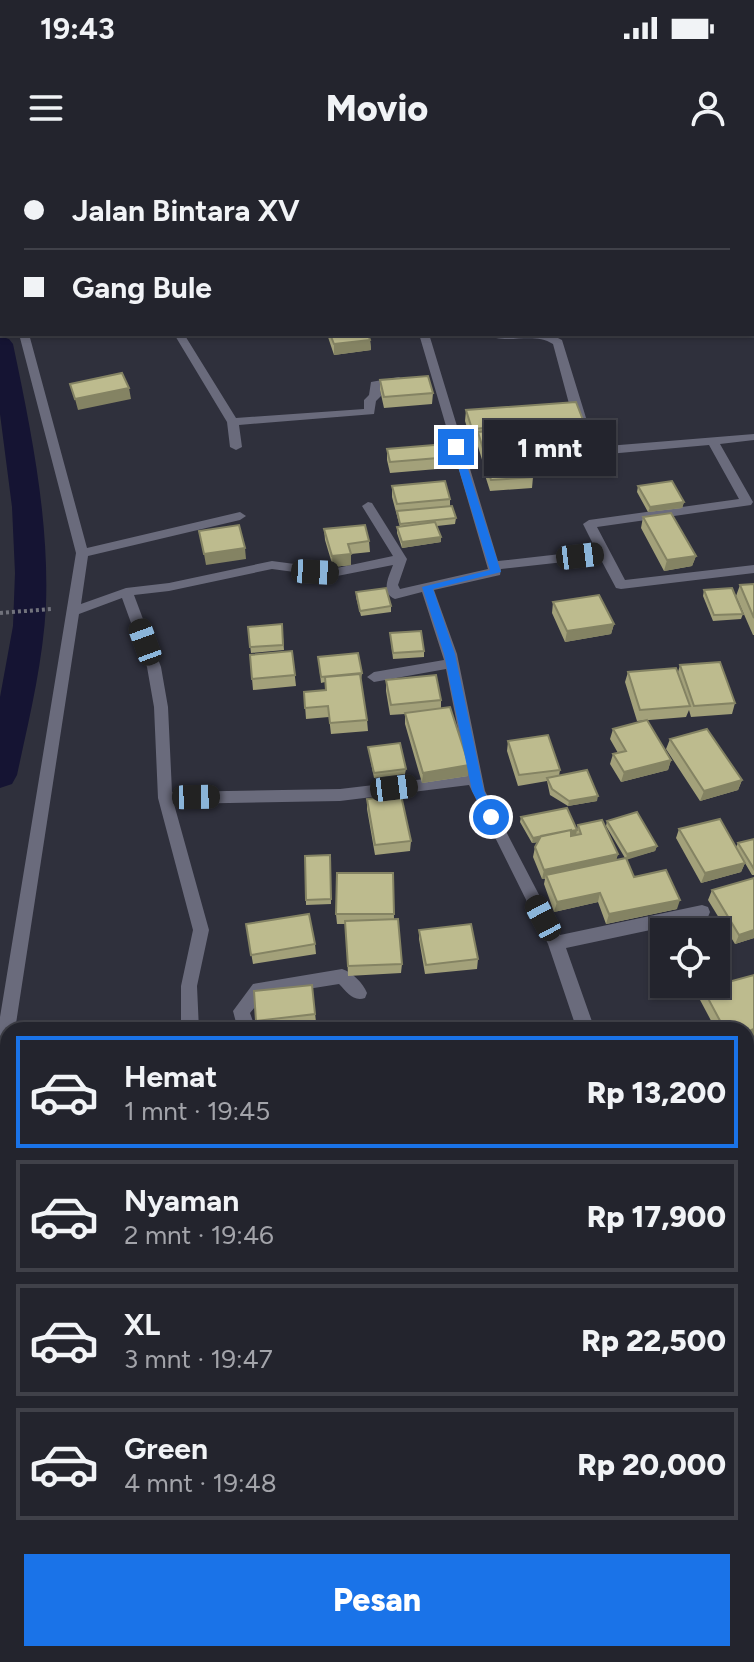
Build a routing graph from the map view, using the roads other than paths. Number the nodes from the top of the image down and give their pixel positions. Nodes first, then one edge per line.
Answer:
1 (25, 336) edge
2 (180, 336) edge
3 (424, 336) edge
4 (495, 336) edge
5 (522, 336) edge
6 (547, 336) edge
7 (410, 379) edge
8 (233, 422) junction
9 (754, 437) edge
10 (713, 442) junction
11 (236, 447) dead end
12 (368, 506) dead end
13 (240, 516) dead end
14 (82, 553) junction
15 (604, 553) junction
16 (401, 559) junction
17 (495, 569) junction
18 (754, 569) edge
19 (427, 587) junction
20 (126, 592) junction
21 (76, 610) junction
22 (452, 663) junction
23 (374, 677) dead end
24 (475, 779) junction
25 (165, 798) junction
26 (702, 912) dead end
27 (556, 943) junction
28 (359, 993) dead end
29 (8, 1022) edge
30 (190, 1022) edge
31 (244, 1022) edge
32 (583, 1022) edge

1 - 14 street
2 - 8 street
3 - 17 street
4 - 5 street
6 - 10 street
7 - 8 street
8 - 11 street
9 - 10 street
10 - 15 street
12 - 16 street
13 - 14 street
14 - 21 street
15 - 17 street
15 - 18 street
16 - 19 street
16 - 20 street
17 - 19 street
19 - 22 street
20 - 21 street
20 - 25 street
21 - 29 street
22 - 23 street
22 - 24 street
24 - 25 street
24 - 27 street
25 - 30 street
26 - 27 street
27 - 32 street
28 - 31 street

